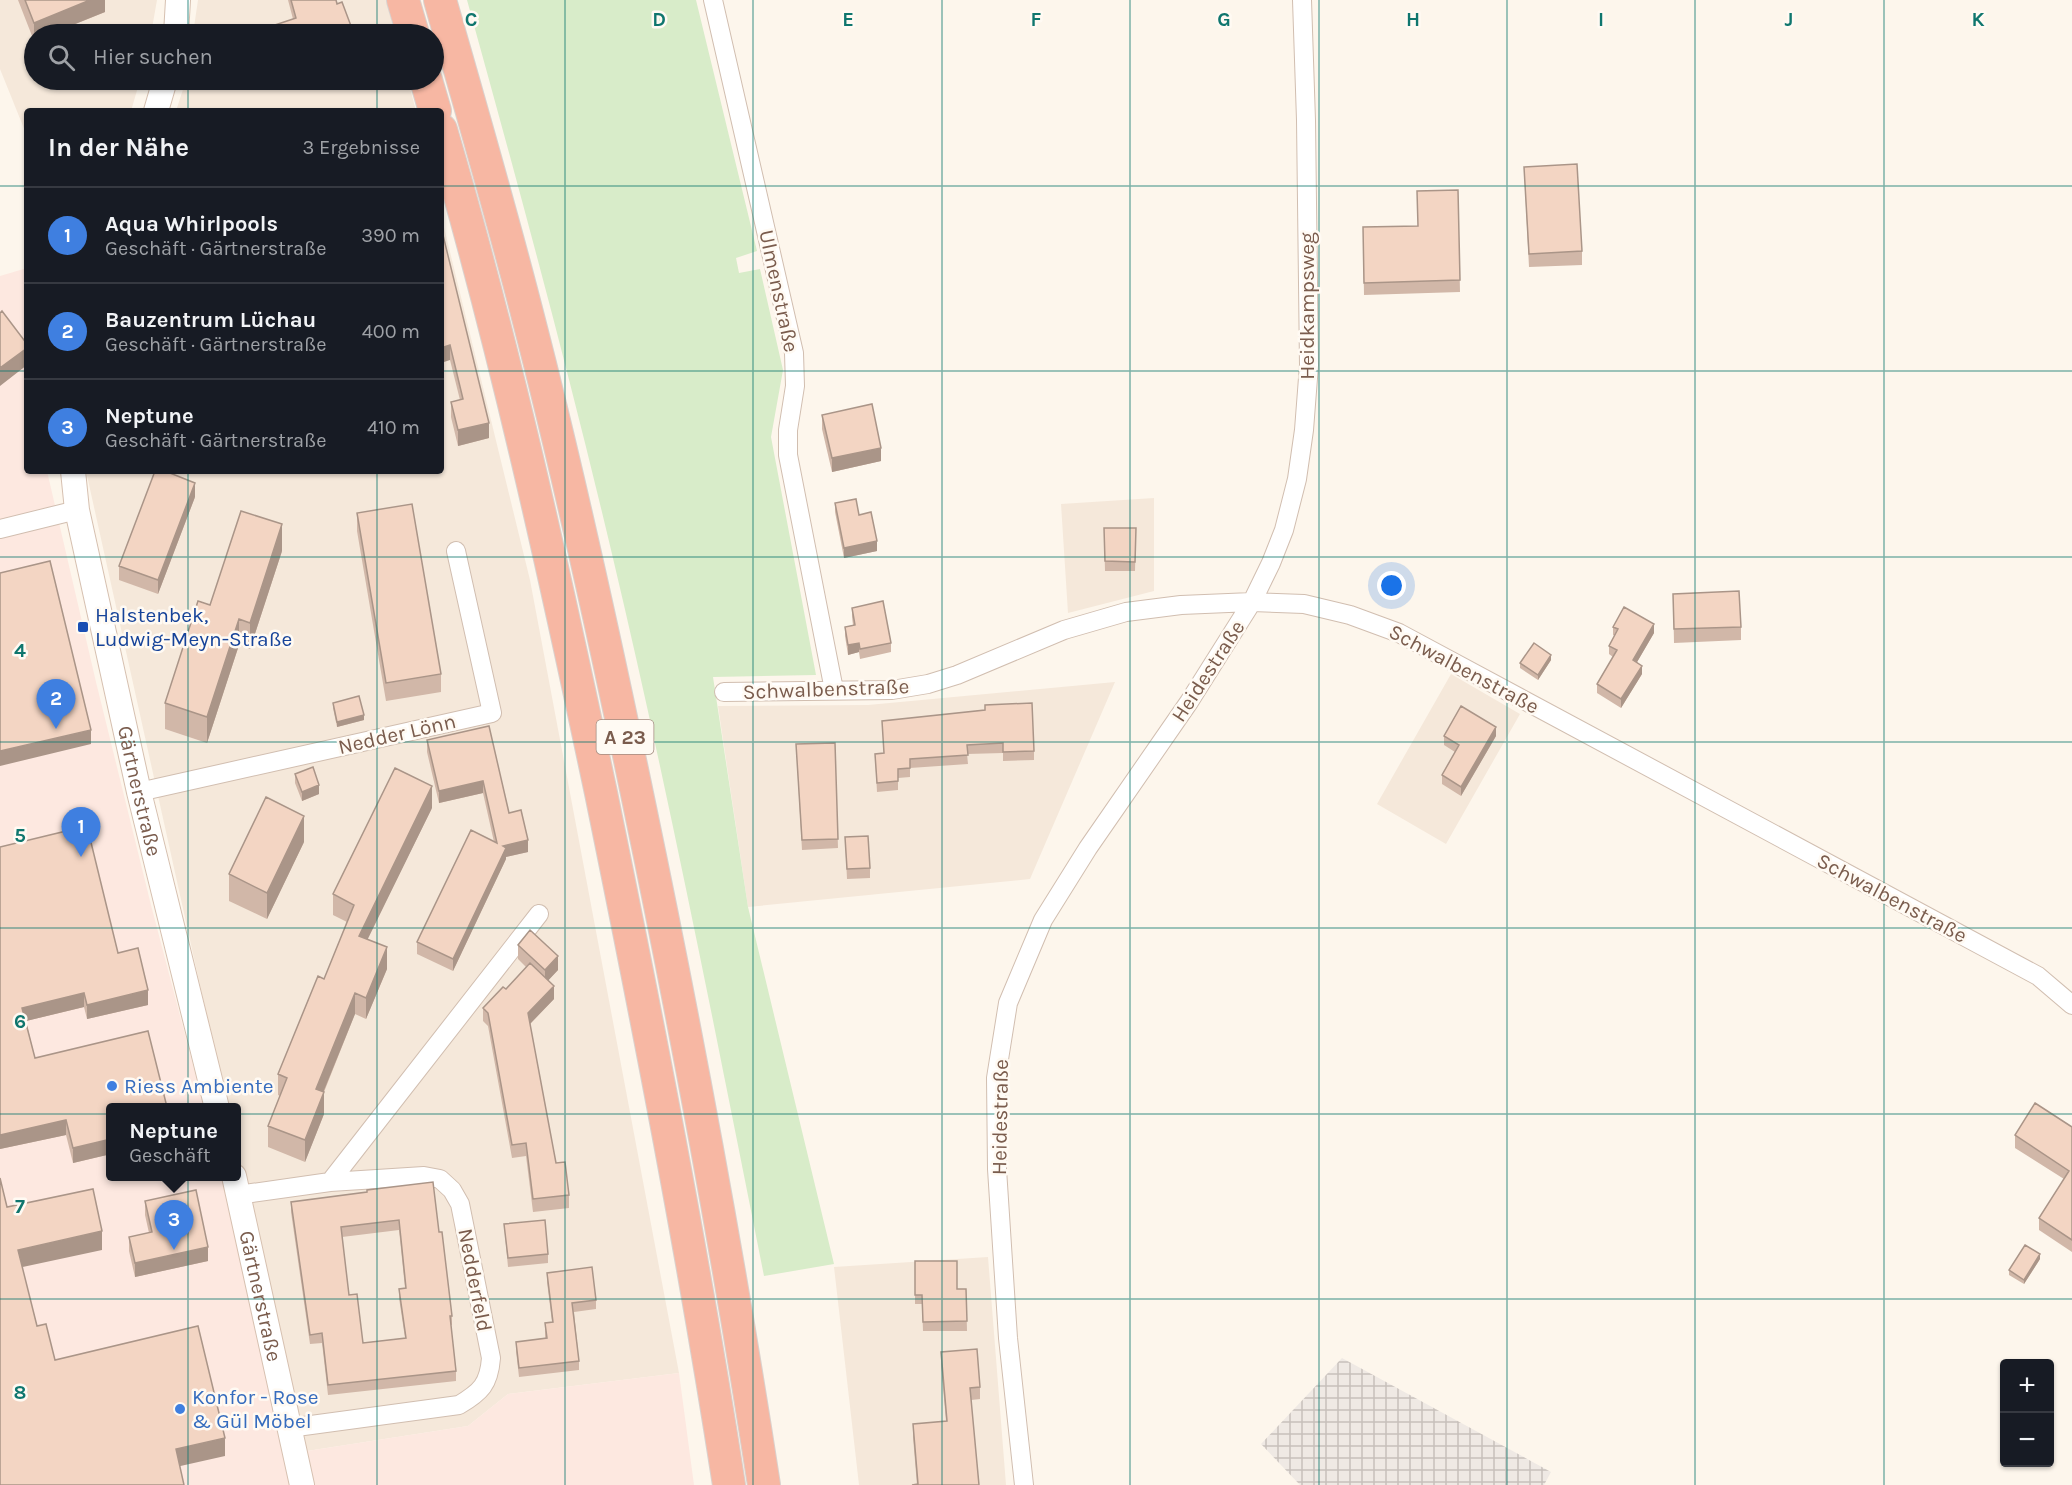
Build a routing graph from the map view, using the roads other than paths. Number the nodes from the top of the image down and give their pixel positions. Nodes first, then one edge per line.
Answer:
1 (178, 0) edge
2 (403, 0) edge
3 (440, 0) edge
4 (713, 0) edge
5 (1302, 0) edge
6 (177, 24) edge
7 (410, 24) edge
8 (162, 90) edge
9 (429, 90) edge
10 (157, 108) edge
11 (434, 108) edge
12 (444, 141) edge
13 (73, 474) edge
14 (77, 510) junction
15 (0, 530) edge
16 (456, 551) dead end
17 (1251, 602) junction
18 (834, 690) junction
19 (724, 692) dead end
20 (139, 792) junction
21 (539, 914) dead end
22 (2072, 1005) edge
23 (216, 1103) edge
24 (330, 1182) junction
25 (236, 1186) edge
26 (289, 1428) junction
27 (302, 1485) edge
28 (729, 1485) edge
29 (764, 1485) edge
30 (1024, 1485) edge

1 - 6 street
2 - 7 highway
3 - 29 highway, A 23
4 - 18 street, Ulmenstraße
5 - 17 street, Heidkampsweg
8 - 10 street
9 - 11 highway
12 - 28 highway, A 23
13 - 14 street, Gärtnerstraße
14 - 15 street
14 - 20 street, Gärtnerstraße
16 - 20 street, Nedder Lönn
17 - 18 street, Schwalbenstraße
17 - 22 street, Schwalbenstraße
17 - 30 street, Heidestraße
18 - 19 street, Schwalbenstraße
20 - 23 street, Gärtnerstraße
21 - 24 street
24 - 25 street, Nedderfeld
24 - 26 street, Nedderfeld
25 - 26 street, Gärtnerstraße
26 - 27 street, Gärtnerstraße

